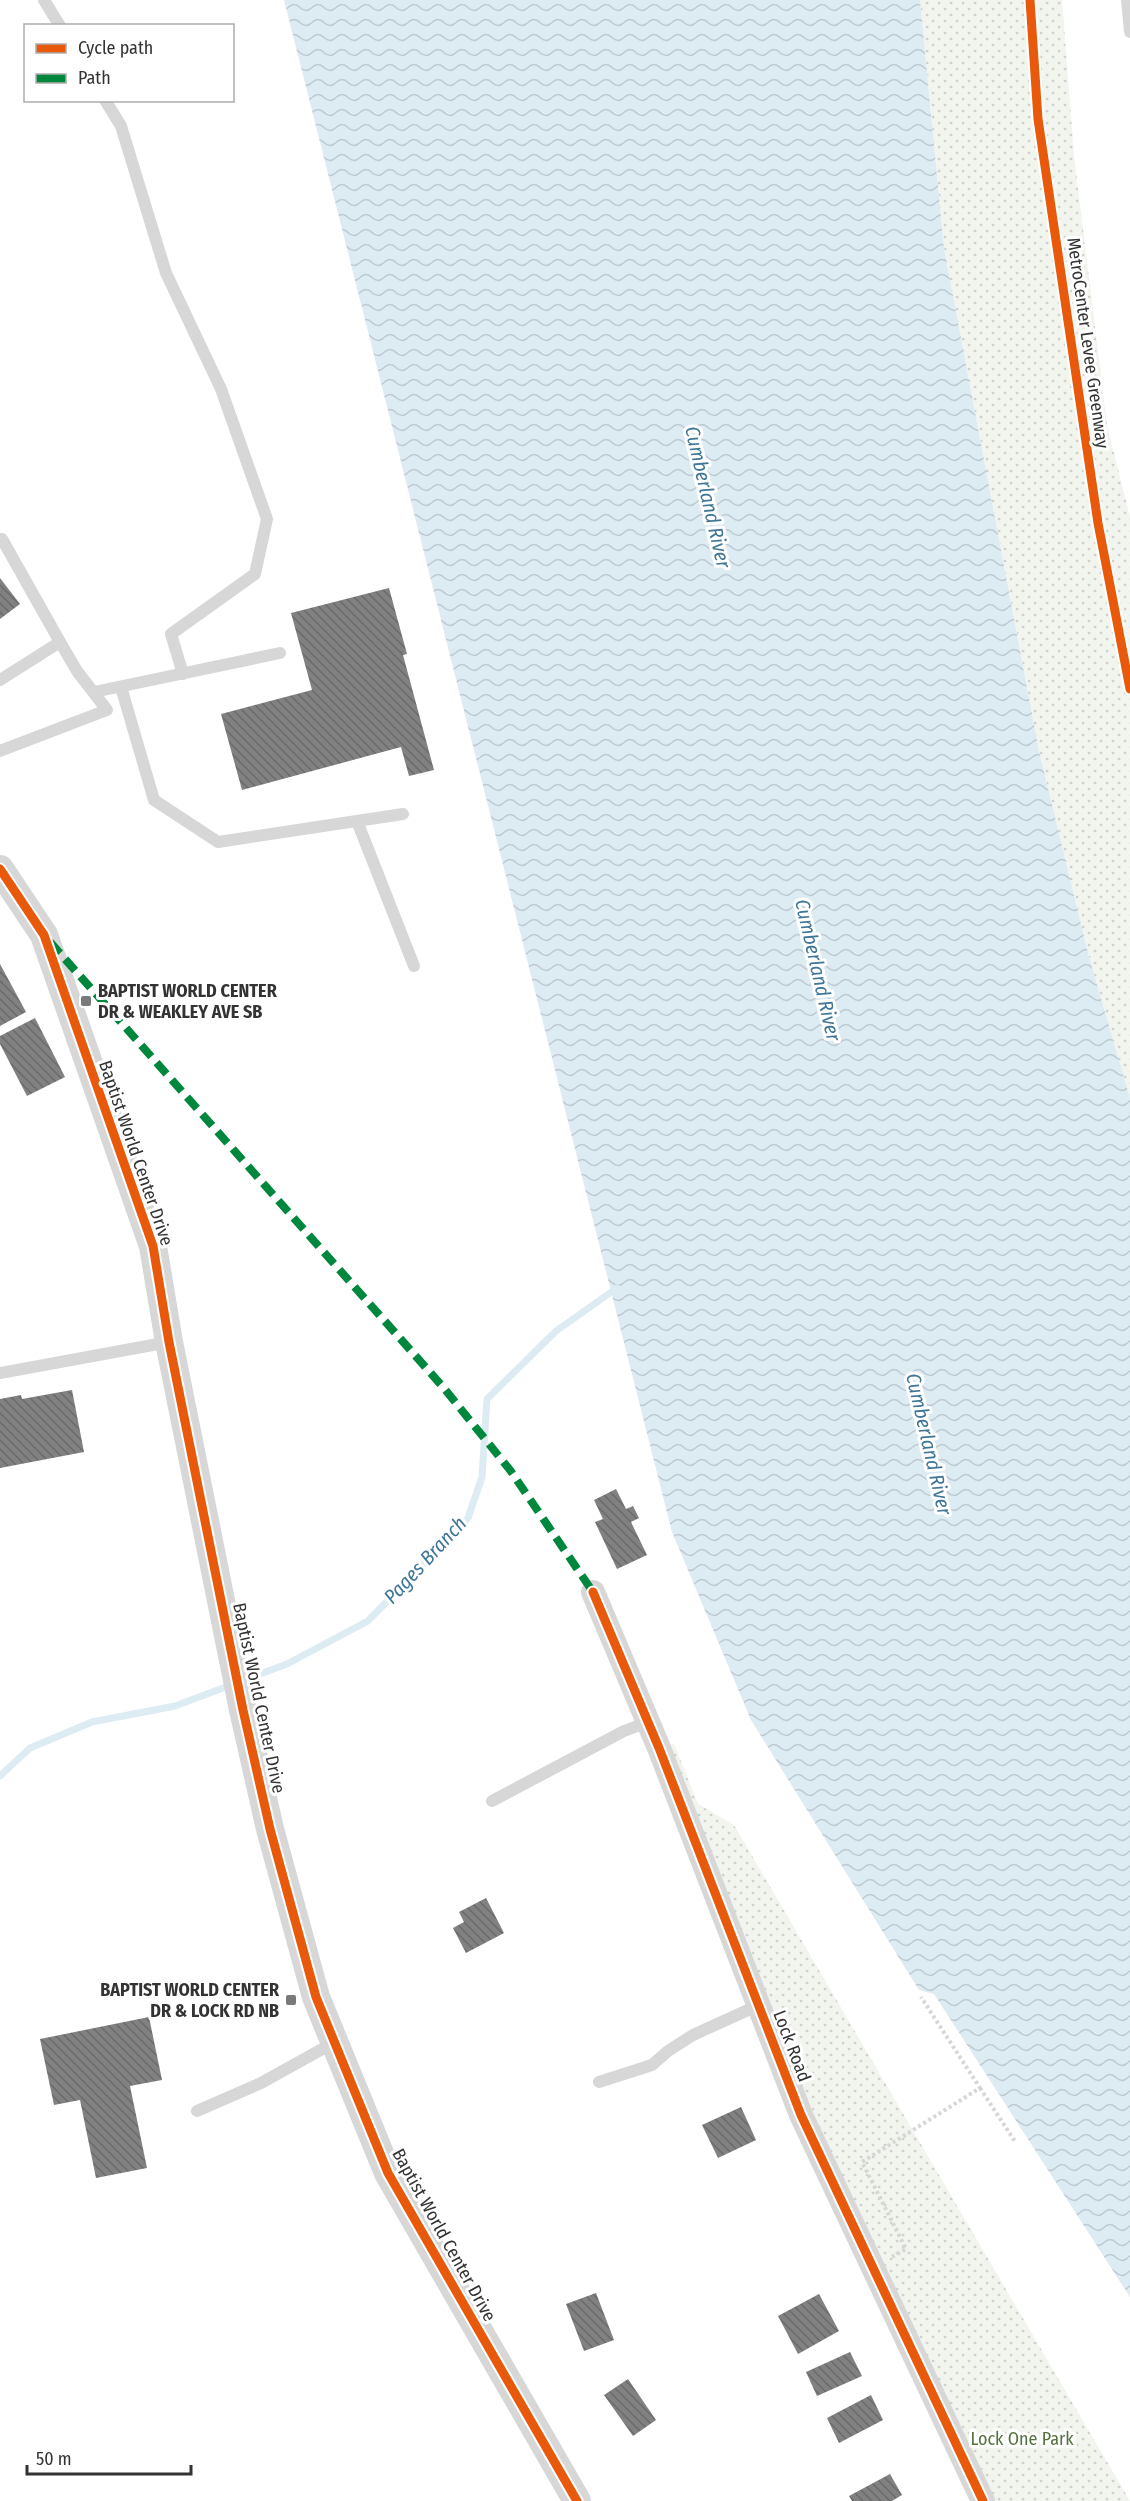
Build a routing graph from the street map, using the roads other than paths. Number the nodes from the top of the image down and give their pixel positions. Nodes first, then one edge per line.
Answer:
1 (44, 0) edge
2 (1127, 0) edge
3 (59, 24) edge
4 (1130, 32) edge
5 (106, 102) edge
6 (2, 538) dead end
7 (60, 642) junction
8 (280, 653) dead end
9 (183, 674) junction
10 (0, 680) edge
11 (121, 687) junction
12 (94, 692) junction
13 (0, 751) edge
14 (403, 814) dead end
15 (357, 821) junction
16 (0, 869) edge
17 (8, 897) edge
18 (414, 966) dead end
19 (169, 1342) junction
20 (0, 1372) edge
21 (593, 1592) dead end
22 (648, 1722) junction
23 (492, 1801) dead end
24 (759, 2005) junction
25 (335, 2042) junction
26 (599, 2082) dead end
27 (198, 2111) dead end
28 (577, 2501) edge
29 (983, 2501) edge

1 - 3 lane
2 - 4 lane
5 - 9 lane
6 - 7 lane
7 - 10 lane
7 - 12 lane
8 - 9 lane
9 - 11 lane
11 - 12 lane
11 - 15 lane
12 - 13 lane
14 - 15 lane
15 - 18 lane
16 - 17 street, Baptist World Center Drive
17 - 19 street, Baptist World Center Drive
19 - 20 lane
19 - 25 street, Baptist World Center Drive
21 - 22 street, Lock Road
22 - 23 lane
22 - 24 street, Lock Road
24 - 26 lane
24 - 29 street, Lock Road
25 - 27 lane
25 - 28 street, Baptist World Center Drive

